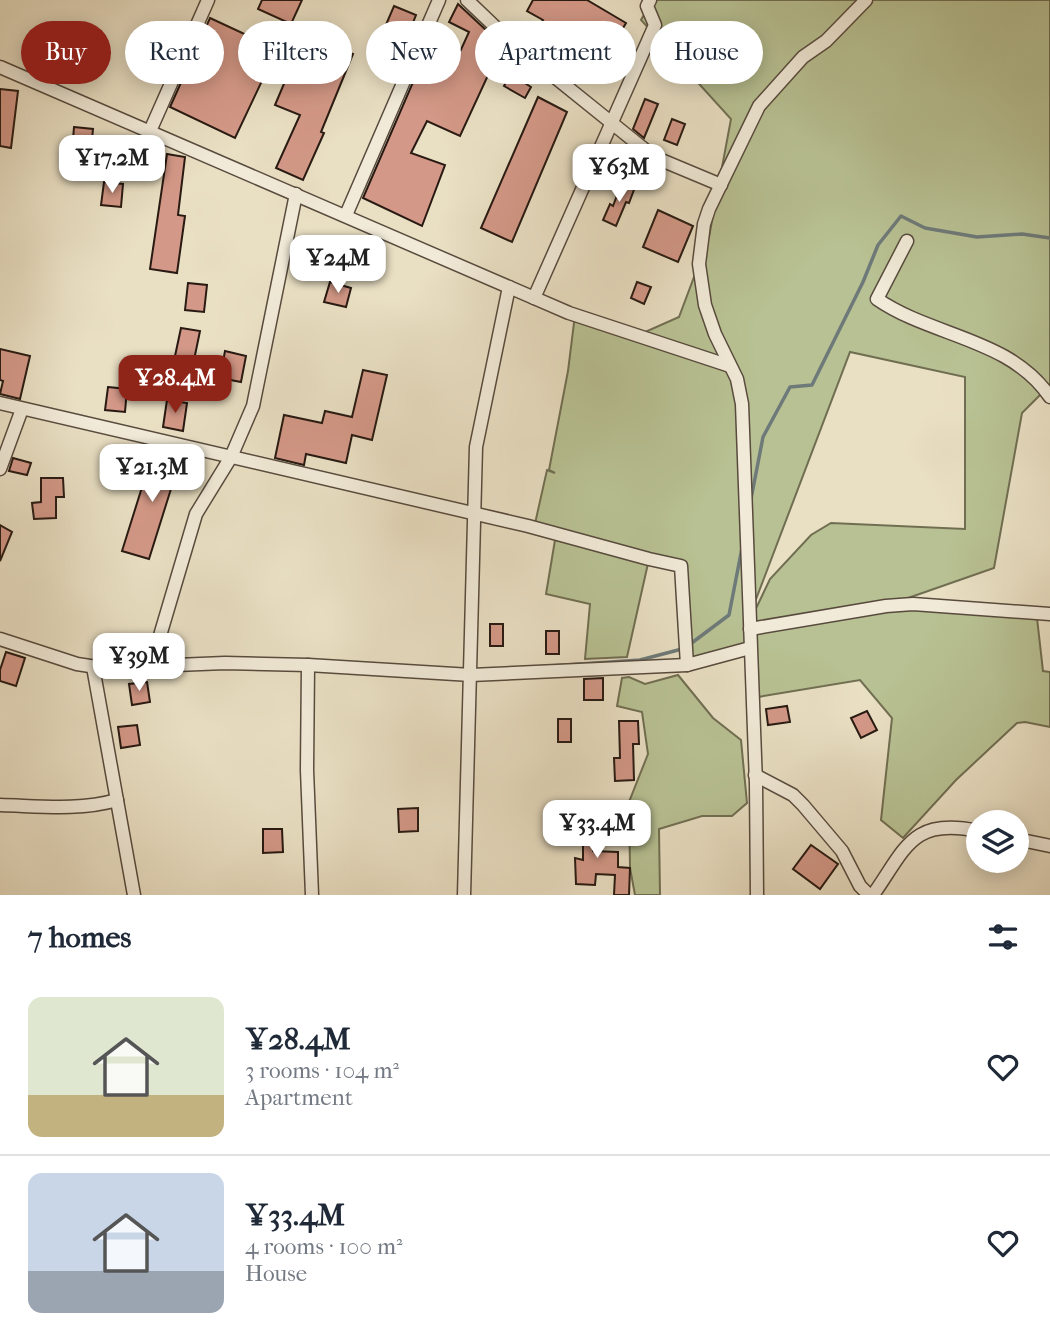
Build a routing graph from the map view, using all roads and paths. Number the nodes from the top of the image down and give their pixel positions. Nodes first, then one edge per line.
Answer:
1 (208, 0) edge
2 (439, 0) edge
3 (467, 0) edge
4 (650, 0) edge
5 (866, 0) edge
6 (0, 67) edge
7 (612, 122) junction
8 (150, 131) junction
9 (721, 185) junction
10 (296, 194) junction
11 (346, 215) junction
12 (907, 241) dead end
13 (509, 287) junction
14 (534, 298) junction
15 (730, 366) junction
16 (1050, 397) edge
17 (0, 403) edge
18 (22, 410) junction
19 (231, 457) junction
20 (0, 469) edge
21 (472, 513) junction
22 (1050, 614) edge
23 (750, 629) junction
24 (0, 639) edge
25 (750, 648) junction
26 (308, 665) junction
27 (687, 665) junction
28 (151, 666) junction
29 (93, 667) junction
30 (471, 675) junction
31 (755, 775) junction
32 (117, 800) junction
33 (0, 804) edge
34 (966, 829) edge
35 (1029, 842) edge
36 (1050, 846) edge
37 (134, 895) edge
38 (312, 895) edge
39 (464, 895) edge
40 (757, 895) edge
41 (871, 895) edge

1 - 8 street
2 - 11 street
3 - 7 street
4 - 7 street
5 - 9 street
6 - 8 street
7 - 9 street
7 - 14 street
8 - 10 street
9 - 15 street
10 - 11 street
10 - 19 street
11 - 13 street
12 - 16 street
13 - 14 street
13 - 21 street
14 - 15 street
15 - 23 street
17 - 18 street
18 - 19 street
18 - 20 street
19 - 21 street
19 - 28 street
21 - 27 street
21 - 30 street
22 - 23 street
23 - 25 street
24 - 29 street
25 - 27 street
25 - 31 street
26 - 28 street
26 - 30 street
26 - 38 street
27 - 30 street
28 - 29 street
29 - 32 street
30 - 39 street
31 - 40 street
31 - 41 street
32 - 33 street
32 - 37 street
34 - 41 street
35 - 36 street

